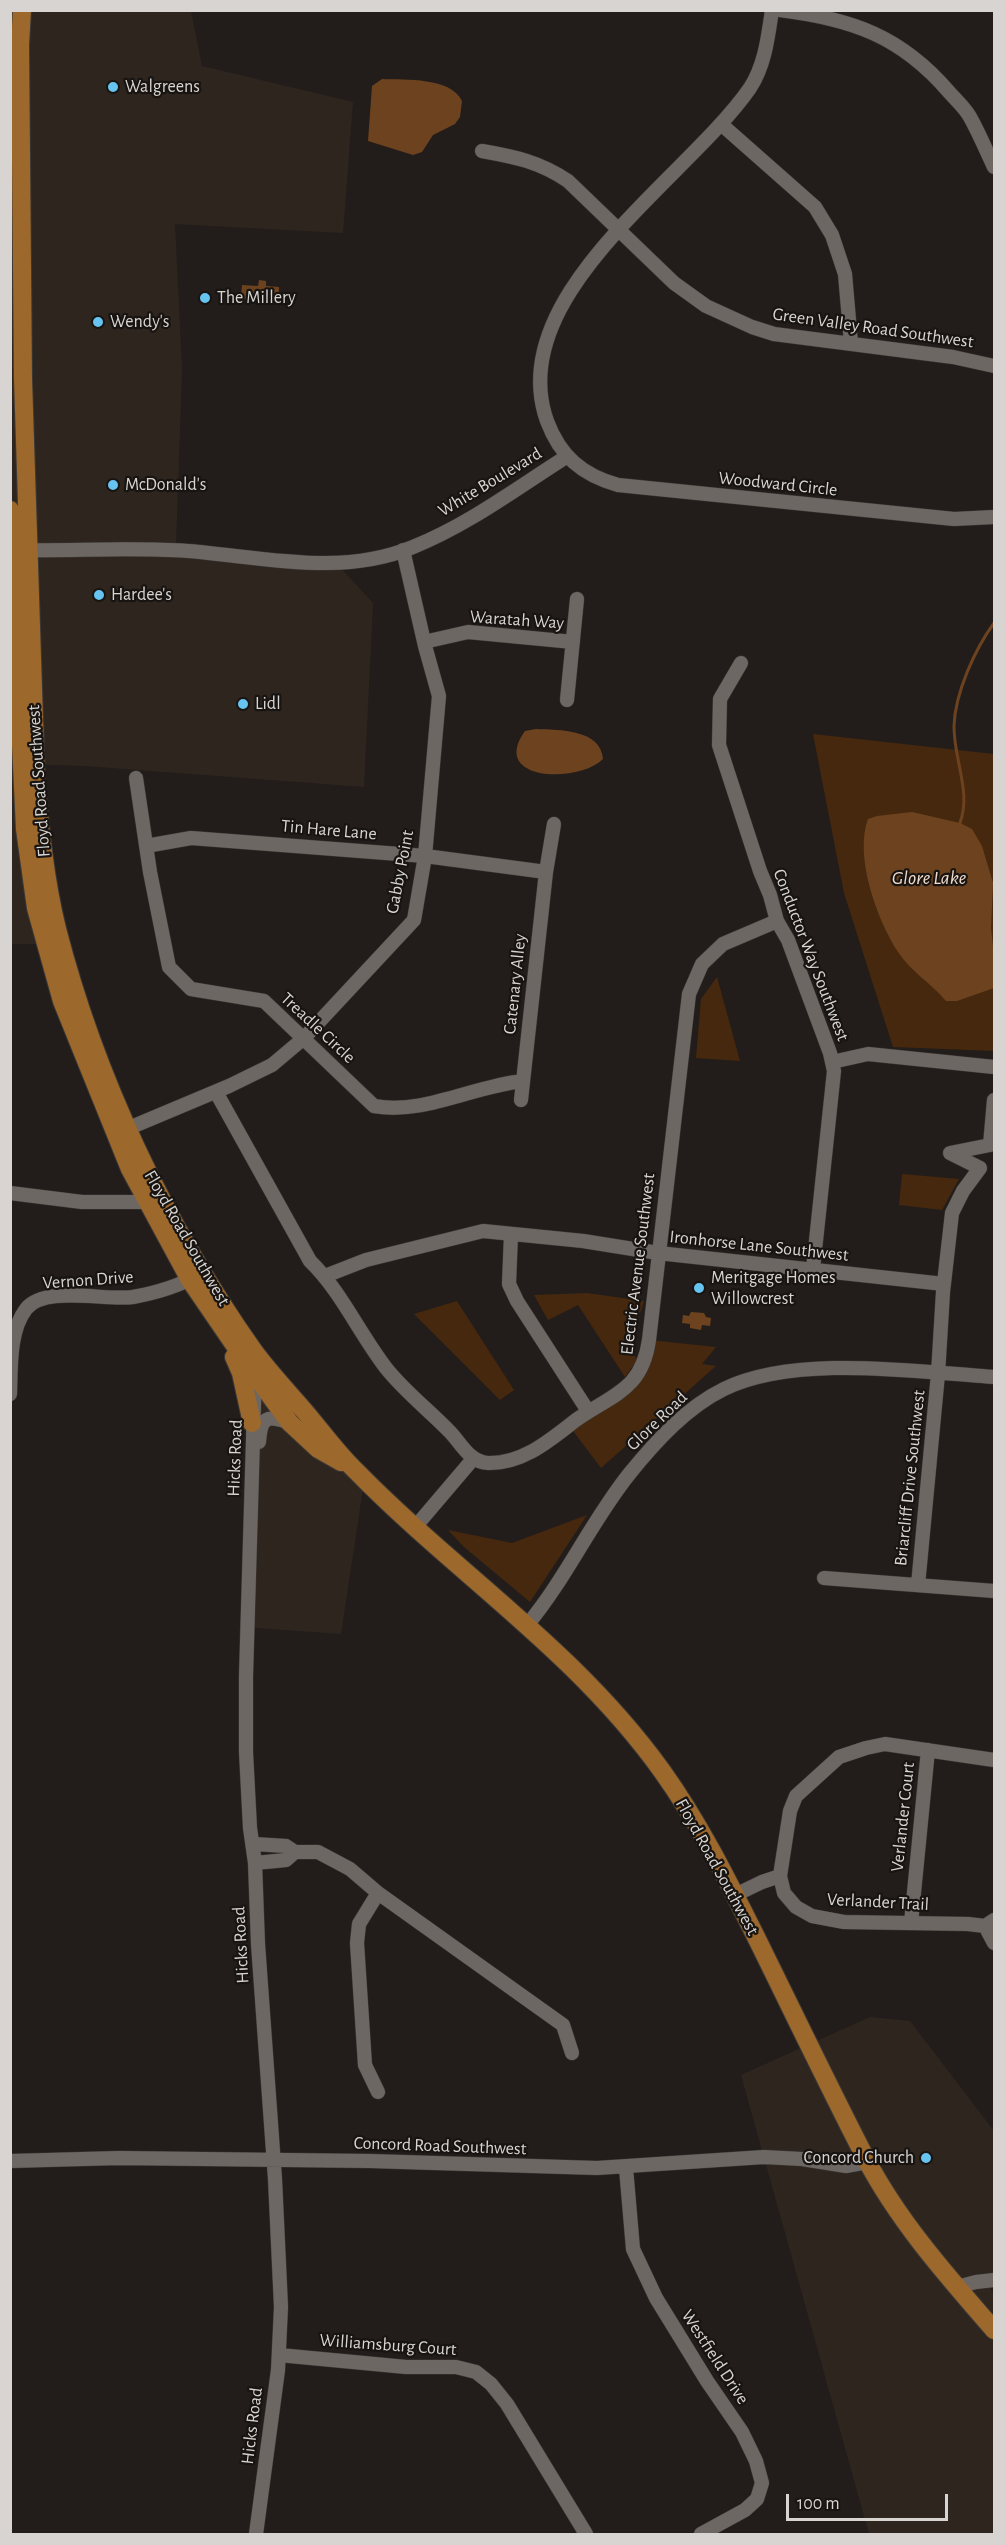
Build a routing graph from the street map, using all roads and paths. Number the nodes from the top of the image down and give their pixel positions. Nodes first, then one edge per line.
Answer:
1 (22, 10) edge
2 (772, 10) edge
3 (780, 10) edge
4 (721, 124) junction
5 (482, 151) dead end
6 (994, 166) edge
7 (16, 204) edge
8 (619, 230) junction
9 (851, 343) junction
10 (994, 366) edge
11 (566, 457) junction
12 (10, 510) edge
13 (994, 517) edge
14 (20, 550) junction
15 (403, 550) junction
16 (577, 599) dead end
17 (424, 642) junction
18 (573, 642) junction
19 (741, 663) dead end
20 (567, 700) dead end
21 (136, 778) dead end
22 (554, 824) dead end
23 (146, 846) junction
24 (425, 856) junction
25 (546, 872) junction
26 (777, 921) junction
27 (304, 1038) junction
28 (832, 1062) junction
29 (994, 1066) edge
30 (523, 1081) junction
31 (216, 1092) junction
32 (521, 1100) dead end
33 (994, 1100) edge
34 (129, 1128) junction
35 (10, 1193) edge
36 (147, 1203) junction
37 (511, 1234) junction
38 (658, 1253) junction
39 (813, 1269) junction
40 (197, 1276) junction
41 (325, 1276) junction
42 (944, 1284) junction
43 (217, 1320) junction
44 (255, 1352) junction
45 (938, 1374) junction
46 (255, 1375) junction
47 (994, 1377) edge
48 (10, 1394) edge
49 (588, 1411) junction
50 (252, 1423) junction
51 (290, 1423) junction
52 (473, 1459) junction
53 (253, 1467) junction
54 (353, 1469) junction
55 (416, 1526) junction
56 (824, 1578) dead end
57 (918, 1585) junction
58 (994, 1591) edge
59 (528, 1624) junction
60 (928, 1750) junction
61 (994, 1760) edge
62 (254, 1844) junction
63 (295, 1852) junction
64 (255, 1863) junction
65 (780, 1876) junction
66 (378, 1893) junction
67 (735, 1896) junction
68 (911, 1923) junction
69 (990, 1923) edge
70 (994, 1943) edge
71 (572, 2053) dead end
72 (378, 2092) dead end
73 (10, 2161) edge
74 (274, 2161) junction
75 (868, 2162) junction
76 (626, 2168) junction
77 (994, 2280) edge
78 (957, 2288) junction
79 (994, 2331) edge
80 (279, 2355) junction
81 (256, 2535) edge
82 (586, 2535) edge
83 (701, 2535) edge

1 - 7 main road, Floyd Road Southwest
2 - 4 street, White Boulevard
3 - 6 street
4 - 8 street, White Boulevard
4 - 9 street
5 - 8 street, Green Valley Road Southwest
7 - 14 main road, Floyd Road Southwest
8 - 9 street, Green Valley Road Southwest
8 - 11 street, White Boulevard
9 - 10 street, Green Valley Road Southwest
11 - 13 street, Woodward Circle
11 - 15 street, White Boulevard
12 - 14 main road, Floyd Road Southwest
14 - 15 street, White Boulevard
14 - 34 main road, Floyd Road Southwest
14 - 36 main road, Floyd Road Southwest
15 - 17 street, Gabby Point
16 - 18 street
17 - 18 street, Waratah Way
17 - 24 street, Gabby Point
18 - 20 street
19 - 26 street, Conductor Way Southwest
21 - 23 street, Treadle Circle
22 - 25 street
23 - 24 street, Tin Hare Lane
23 - 27 street, Treadle Circle
24 - 25 street, Tin Hare Lane
24 - 27 street, Gabby Point
25 - 30 street, Catenary Alley
26 - 28 street, Conductor Way Southwest
26 - 38 street, Electric Avenue Southwest
27 - 30 street, Treadle Circle
27 - 31 street, Gabby Point
28 - 29 street
28 - 39 street, Conductor Way Southwest
30 - 32 street, Catenary Alley
31 - 34 street, Gabby Point
31 - 41 street
33 - 42 street, Briarcliff Drive Southwest
34 - 40 main road, Floyd Road Southwest
35 - 36 street
36 - 40 main road, Floyd Road Southwest
37 - 38 street, Ironhorse Lane Southwest
37 - 41 street, Ironhorse Lane Southwest
37 - 49 street
38 - 39 street, Ironhorse Lane Southwest
38 - 49 street, Electric Avenue Southwest
39 - 42 street, Ironhorse Lane Southwest
40 - 43 main road, Floyd Road Southwest
40 - 44 main road, Floyd Road Southwest
40 - 48 street, Vernon Drive
41 - 52 street
42 - 45 street, Briarcliff Drive Southwest
43 - 46 main road, Floyd Road Southwest
43 - 50 main road
44 - 46 street, Hicks Road
44 - 54 main road, Floyd Road Southwest
45 - 47 street, Glore Road
45 - 57 street, Briarcliff Drive Southwest
45 - 59 street, Glore Road
46 - 50 street, Hicks Road
46 - 51 main road, Floyd Road Southwest
49 - 52 street, Electric Avenue Southwest
50 - 53 street, Hicks Road
51 - 53 street
51 - 54 main road, Floyd Road Southwest
52 - 55 street
53 - 62 street, Hicks Road
54 - 55 main road, Floyd Road Southwest
55 - 59 main road, Floyd Road Southwest
56 - 57 street
57 - 58 street
59 - 67 main road, Floyd Road Southwest
60 - 61 street
60 - 65 street
60 - 68 street, Verlander Court
62 - 63 street
62 - 64 street, Hicks Road
63 - 64 street
63 - 66 street
64 - 74 street, Hicks Road
65 - 67 street
65 - 68 street, Verlander Trail
66 - 71 street
66 - 72 street
67 - 75 main road, Floyd Road Southwest
68 - 69 street, Verlander Trail
69 - 70 street
73 - 74 street, Concord Road Southwest
74 - 76 street, Concord Road Southwest
74 - 80 street, Hicks Road
75 - 76 street, Concord Road Southwest
75 - 78 main road, Floyd Road Southwest
76 - 83 street, Westfield Drive
77 - 78 street
78 - 79 main road, Floyd Road Southwest
80 - 81 street, Hicks Road
80 - 82 street, Williamsburg Court

